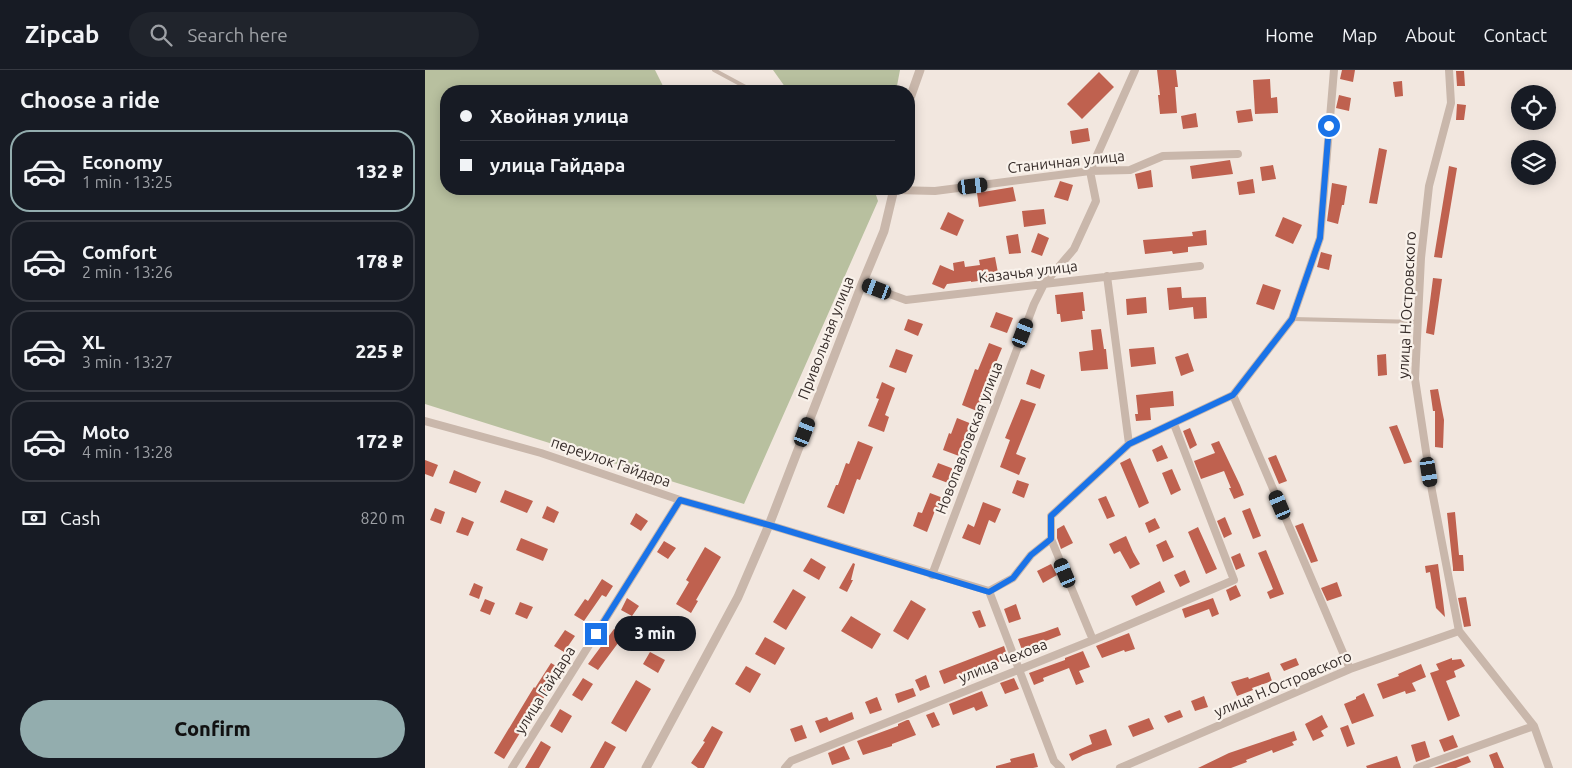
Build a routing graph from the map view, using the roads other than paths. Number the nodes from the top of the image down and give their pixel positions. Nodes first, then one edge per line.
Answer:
1 (715, 70) edge
2 (920, 70) edge
3 (1135, 70) edge
4 (1334, 70) edge
5 (1449, 70) edge
6 (742, 85) edge
7 (915, 85) edge
8 (1239, 154) dead end
9 (1090, 171) junction
10 (915, 190) edge
11 (893, 195) edge
12 (1200, 266) dead end
13 (1107, 276) junction
14 (862, 284) junction
15 (1044, 284) junction
16 (1292, 319) junction
17 (1418, 322) junction
18 (1233, 395) junction
19 (425, 421) edge
20 (1174, 424) junction
21 (1129, 444) junction
22 (680, 500) junction
23 (769, 525) junction
24 (1051, 539) junction
25 (933, 575) junction
26 (989, 592) junction
27 (1459, 631) junction
28 (1093, 640) junction
29 (1018, 669) junction
30 (1350, 669) junction
31 (1534, 726) junction
32 (512, 768) edge
33 (646, 768) edge
34 (785, 768) edge
35 (1061, 768) edge
36 (1120, 768) edge
37 (1417, 768) edge
38 (1549, 768) edge

1 - 6 lane
2 - 7 street
3 - 9 street
4 - 16 street
5 - 17 street, улица Н.Островского
8 - 9 street, Станичная улица
9 - 10 street, Станичная улица
9 - 15 street, Новопавловская улица
11 - 14 street, Привольная улица
12 - 13 street, Казачья улица
13 - 15 street, Казачья улица
13 - 21 street
14 - 15 street, Казачья улица
14 - 23 street, Привольная улица
15 - 25 street, Новопавловская улица
16 - 17 lane
16 - 18 street
17 - 27 street, улица Н.Островского
18 - 20 street
18 - 30 street
19 - 22 street, переулок Гайдара
20 - 21 street
20 - 28 street, улица Чехова
21 - 24 street
22 - 23 street, переулок Гайдара
22 - 32 street, улица Гайдара
23 - 25 street, переулок Гайдара
23 - 33 street, Привольная улица
24 - 26 street
24 - 28 street
25 - 26 street, переулок Гайдара
26 - 29 street
27 - 30 street, улица Н.Островского
27 - 31 street, улица Н.Островского
28 - 29 street, улица Чехова
29 - 34 street, улица Чехова
29 - 35 street
30 - 36 street, улица Н.Островского
31 - 37 street
31 - 38 street, улица Н.Островского

